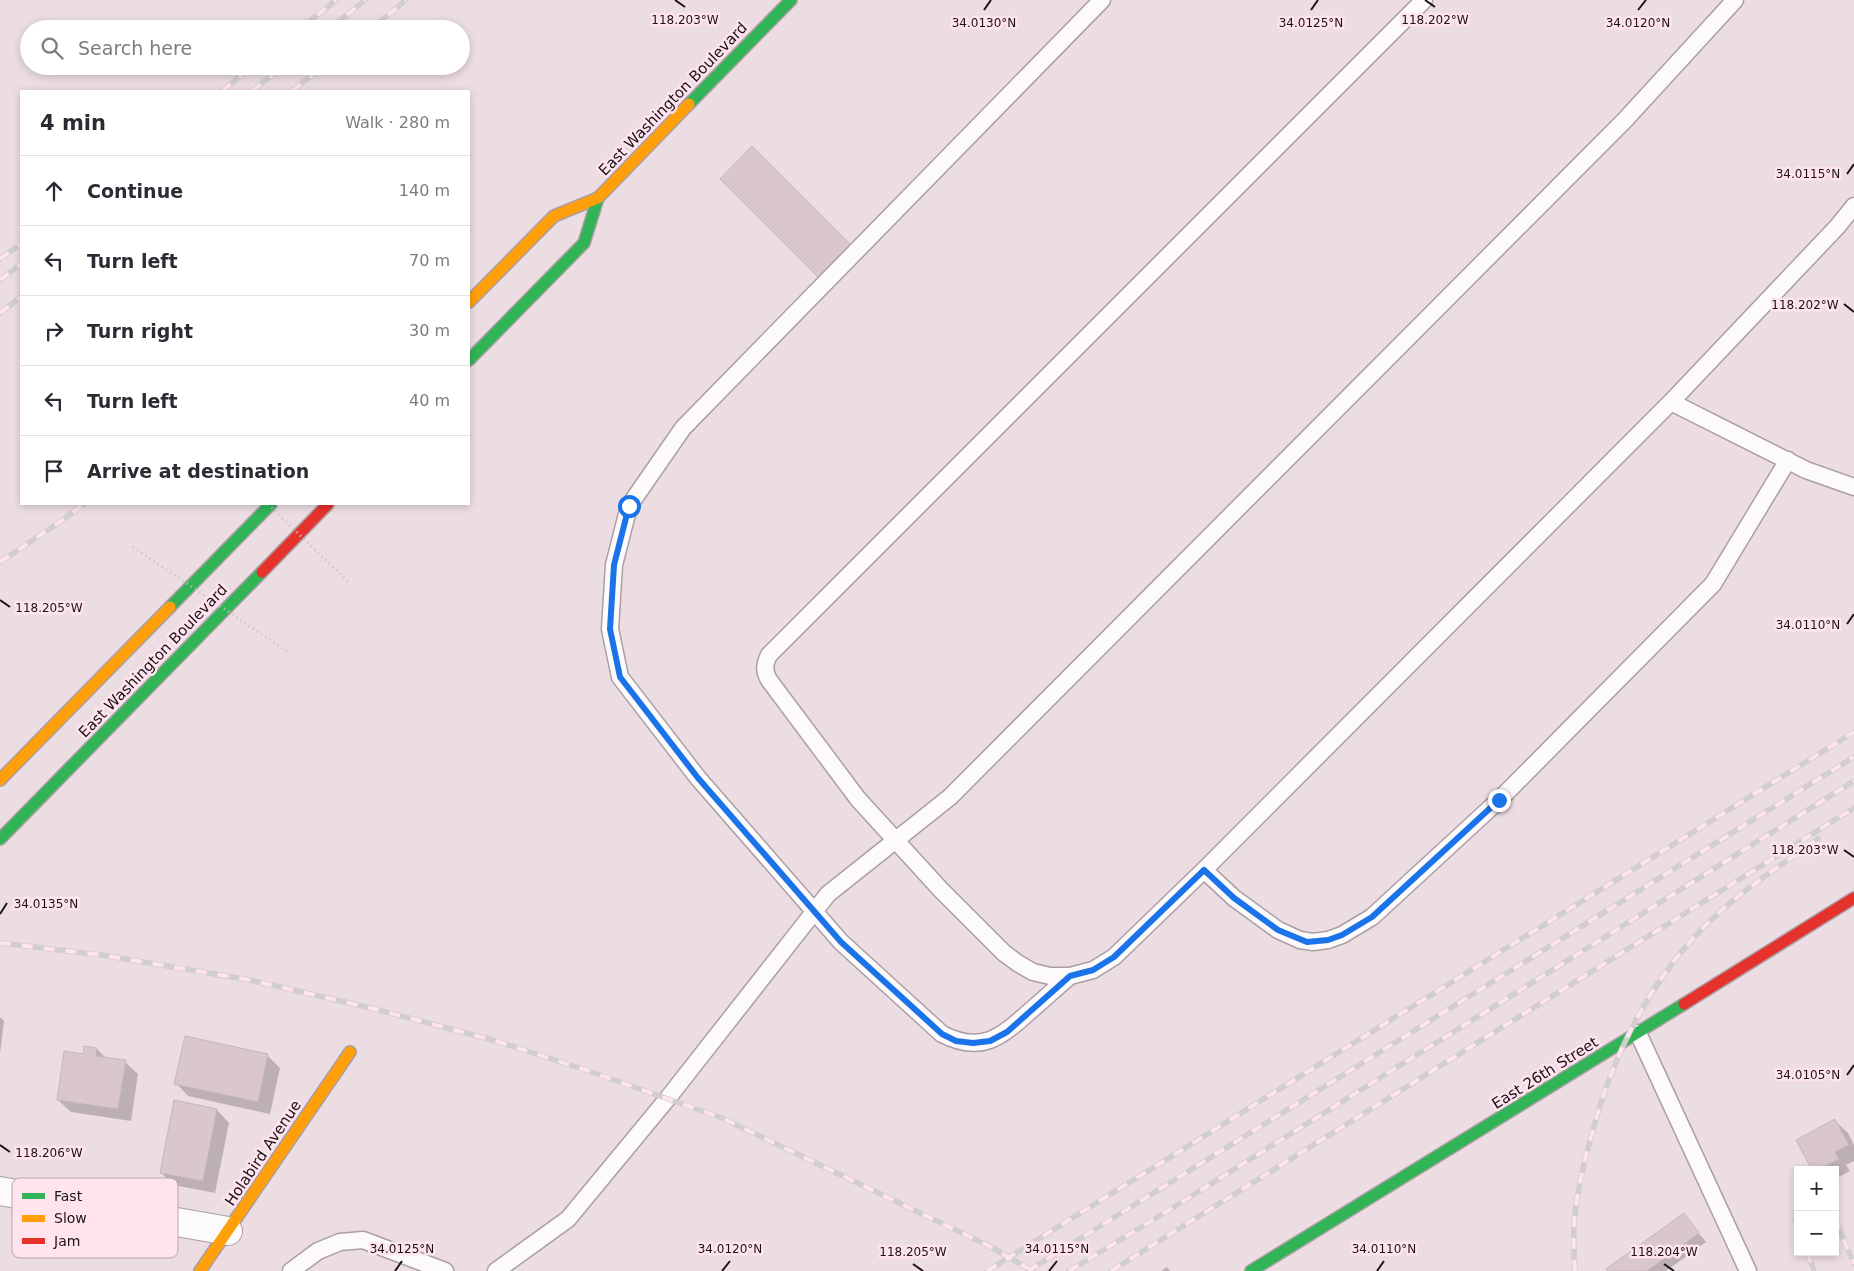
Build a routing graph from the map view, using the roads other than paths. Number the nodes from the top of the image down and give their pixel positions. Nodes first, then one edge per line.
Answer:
1 (791, 0) edge
2 (1102, 0) edge
3 (1424, 0) edge
4 (1735, 0) edge
5 (598, 198) junction
6 (1854, 206) edge
7 (470, 301) edge
8 (470, 359) edge
9 (1671, 402) junction
10 (1788, 460) junction
11 (1854, 486) edge
12 (268, 505) edge
13 (327, 505) edge
14 (0, 780) edge
15 (0, 839) edge
16 (896, 841) junction
17 (1204, 870) junction
18 (1854, 898) edge
19 (814, 911) junction
20 (1070, 976) junction
21 (1638, 1033) junction
22 (350, 1052) dead end
23 (178, 1222) edge
24 (228, 1231) junction
25 (200, 1271) edge
26 (291, 1271) edge
27 (445, 1271) edge
28 (496, 1271) edge
29 (1251, 1271) edge
30 (1748, 1271) edge

1 - 5 main road, East Washington Boulevard
2 - 19 lane
3 - 16 lane
4 - 16 lane
5 - 7 main road, East Washington Boulevard
5 - 8 main road, East Washington Boulevard
6 - 9 lane
9 - 10 lane
9 - 17 lane
10 - 11 lane
10 - 17 lane
12 - 14 main road, East Washington Boulevard
13 - 15 main road, East Washington Boulevard
16 - 19 lane
16 - 20 lane
17 - 20 lane
18 - 21 main road, East 26th Street
19 - 20 lane
19 - 28 lane
21 - 29 main road, East 26th Street
21 - 30 lane
22 - 24 main road, Holabird Avenue
23 - 24 street
24 - 25 main road, Holabird Avenue
26 - 27 lane

